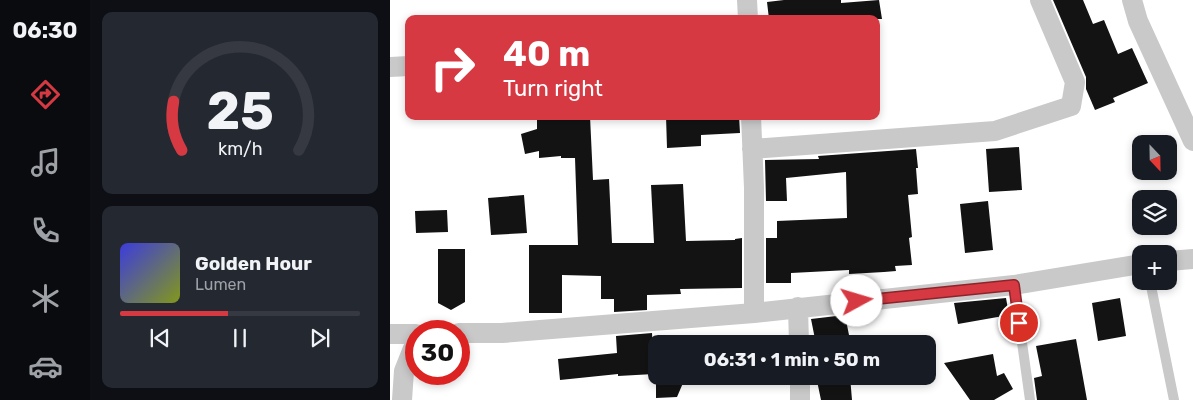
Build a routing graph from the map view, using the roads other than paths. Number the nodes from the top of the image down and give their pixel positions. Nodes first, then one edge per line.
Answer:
1 (747, 0) edge
2 (751, 0) edge
3 (1040, 0) edge
4 (1132, 0) edge
5 (748, 15) edge
6 (405, 66) edge
7 (390, 67) edge
8 (751, 120) edge
9 (1193, 141) edge
10 (752, 149) junction
11 (1193, 259) edge
12 (1177, 260) edge
13 (1132, 265) edge
14 (1014, 285) junction
15 (1152, 290) edge
16 (798, 307) junction
17 (754, 313) junction
18 (470, 333) edge
19 (390, 334) edge
20 (405, 334) edge
21 (799, 335) edge
22 (405, 368) edge
23 (800, 385) edge
24 (402, 400) edge
25 (800, 400) edge
26 (1030, 400) edge
27 (1174, 400) edge

1 - 2 street
1 - 5 street
3 - 10 street
4 - 9 street
6 - 7 street
8 - 10 street
10 - 17 street
11 - 12 street
13 - 14 street
14 - 16 street
14 - 26 lane
15 - 27 lane
16 - 17 street
16 - 21 street
17 - 18 street
19 - 20 street
22 - 24 street
23 - 25 street

